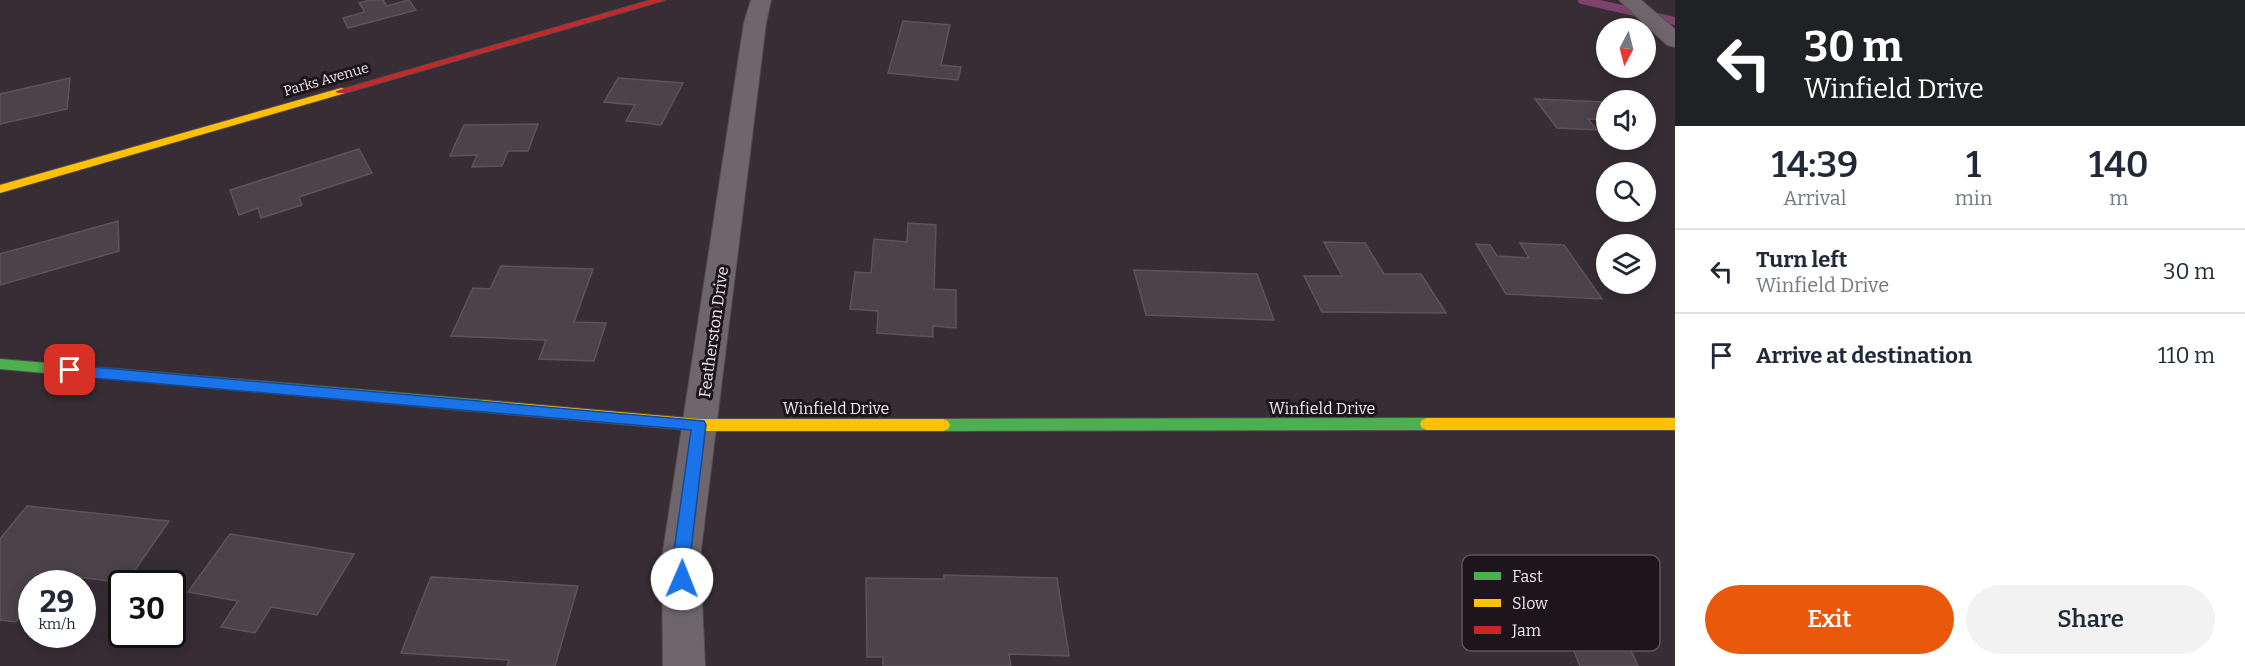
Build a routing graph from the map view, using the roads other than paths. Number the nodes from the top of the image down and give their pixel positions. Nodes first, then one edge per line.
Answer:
1 (661, 0) edge
2 (761, 0) edge
3 (1629, 0) edge
4 (1675, 40) edge
5 (0, 189) edge
6 (0, 364) edge
7 (1675, 424) edge
8 (699, 425) junction
9 (684, 666) edge

1 - 5 street, Parks Avenue
2 - 8 street, Featherston Drive
3 - 4 street
6 - 8 street, Winfield Drive
7 - 8 street, Winfield Drive
8 - 9 street, Featherston Drive

